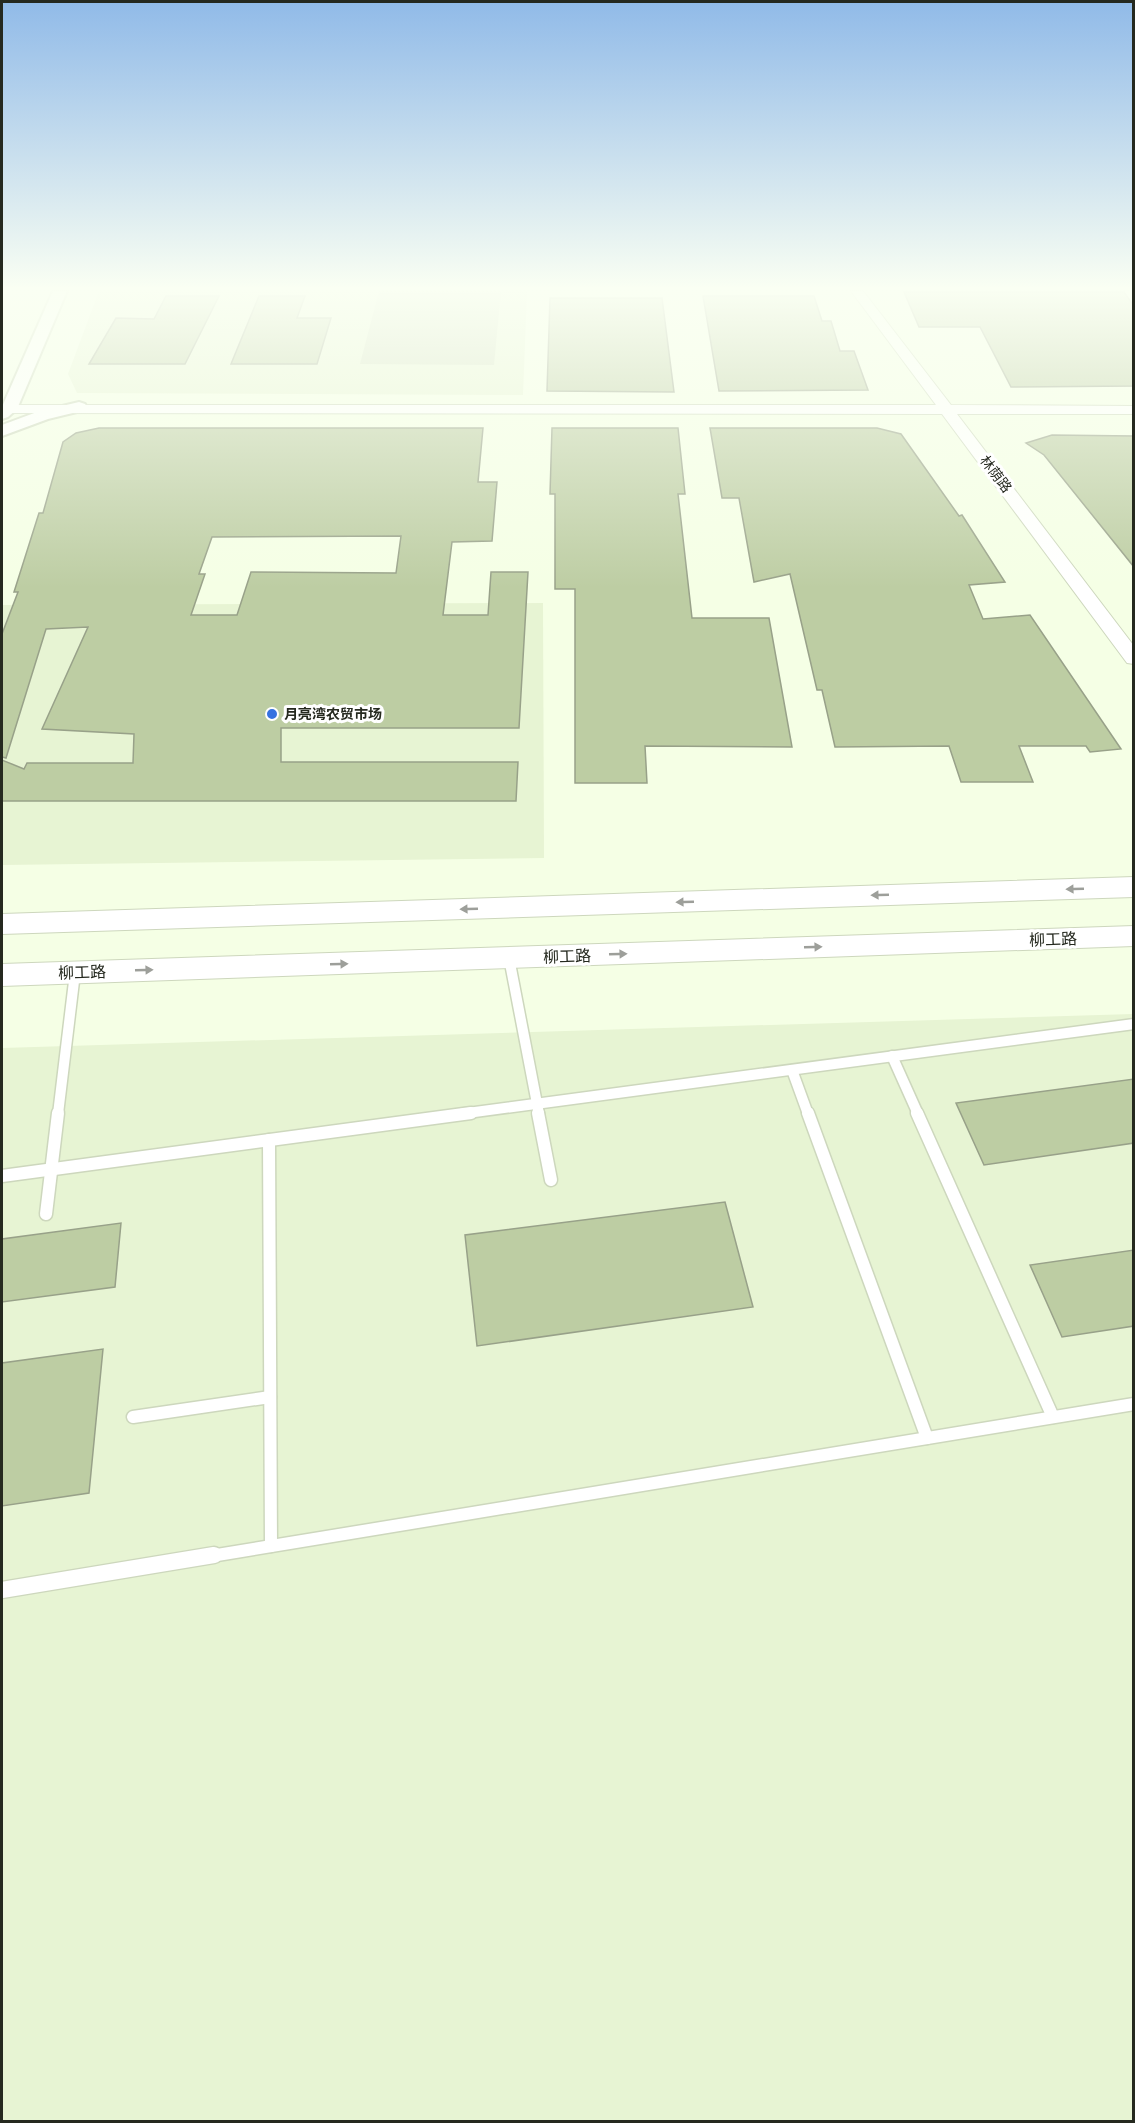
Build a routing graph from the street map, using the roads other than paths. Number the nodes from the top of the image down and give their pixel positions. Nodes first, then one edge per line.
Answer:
1 (16, 390) edge
2 (29, 390) edge
3 (933, 390) edge
4 (79, 407) junction
5 (948, 409) junction
6 (4, 410) edge
7 (1134, 410) edge
8 (2, 431) edge
9 (1134, 659) edge
10 (1134, 887) edge
11 (506, 907) junction
12 (2, 924) edge
13 (1134, 936) edge
14 (510, 958) junction
15 (75, 973) junction
16 (2, 975) edge
17 (1134, 1024) edge
18 (892, 1056) junction
19 (792, 1070) junction
20 (537, 1104) junction
21 (269, 1140) junction
22 (51, 1169) junction
23 (2, 1176) edge
24 (551, 1180) dead end
25 (46, 1214) dead end
26 (270, 1397) junction
27 (1134, 1404) edge
28 (133, 1417) dead end
29 (1053, 1417) junction
30 (927, 1438) junction
31 (271, 1546) junction
32 (2, 1590) edge

1 - 6 main road
2 - 4 main road
3 - 5 street, 林荫路
4 - 5 street
4 - 6 street
4 - 8 main road
5 - 7 street
5 - 9 street, 林荫路
10 -> 11 main road
11 -> 12 main road
11 - 14 main road
14 -> 13 main road, 柳工路
15 -> 14 main road, 柳工路
14 - 20 lane
15 - 16 main road, 柳工路
15 - 22 lane
17 - 18 lane
18 - 19 lane
18 - 29 lane
19 - 20 lane
19 - 30 lane
20 - 21 lane
20 - 24 lane
21 - 22 lane
21 - 26 lane
22 - 23 lane
22 - 25 lane
26 - 28 lane
26 - 31 lane
27 - 29 lane
29 - 30 lane
30 - 31 lane
31 - 32 lane

